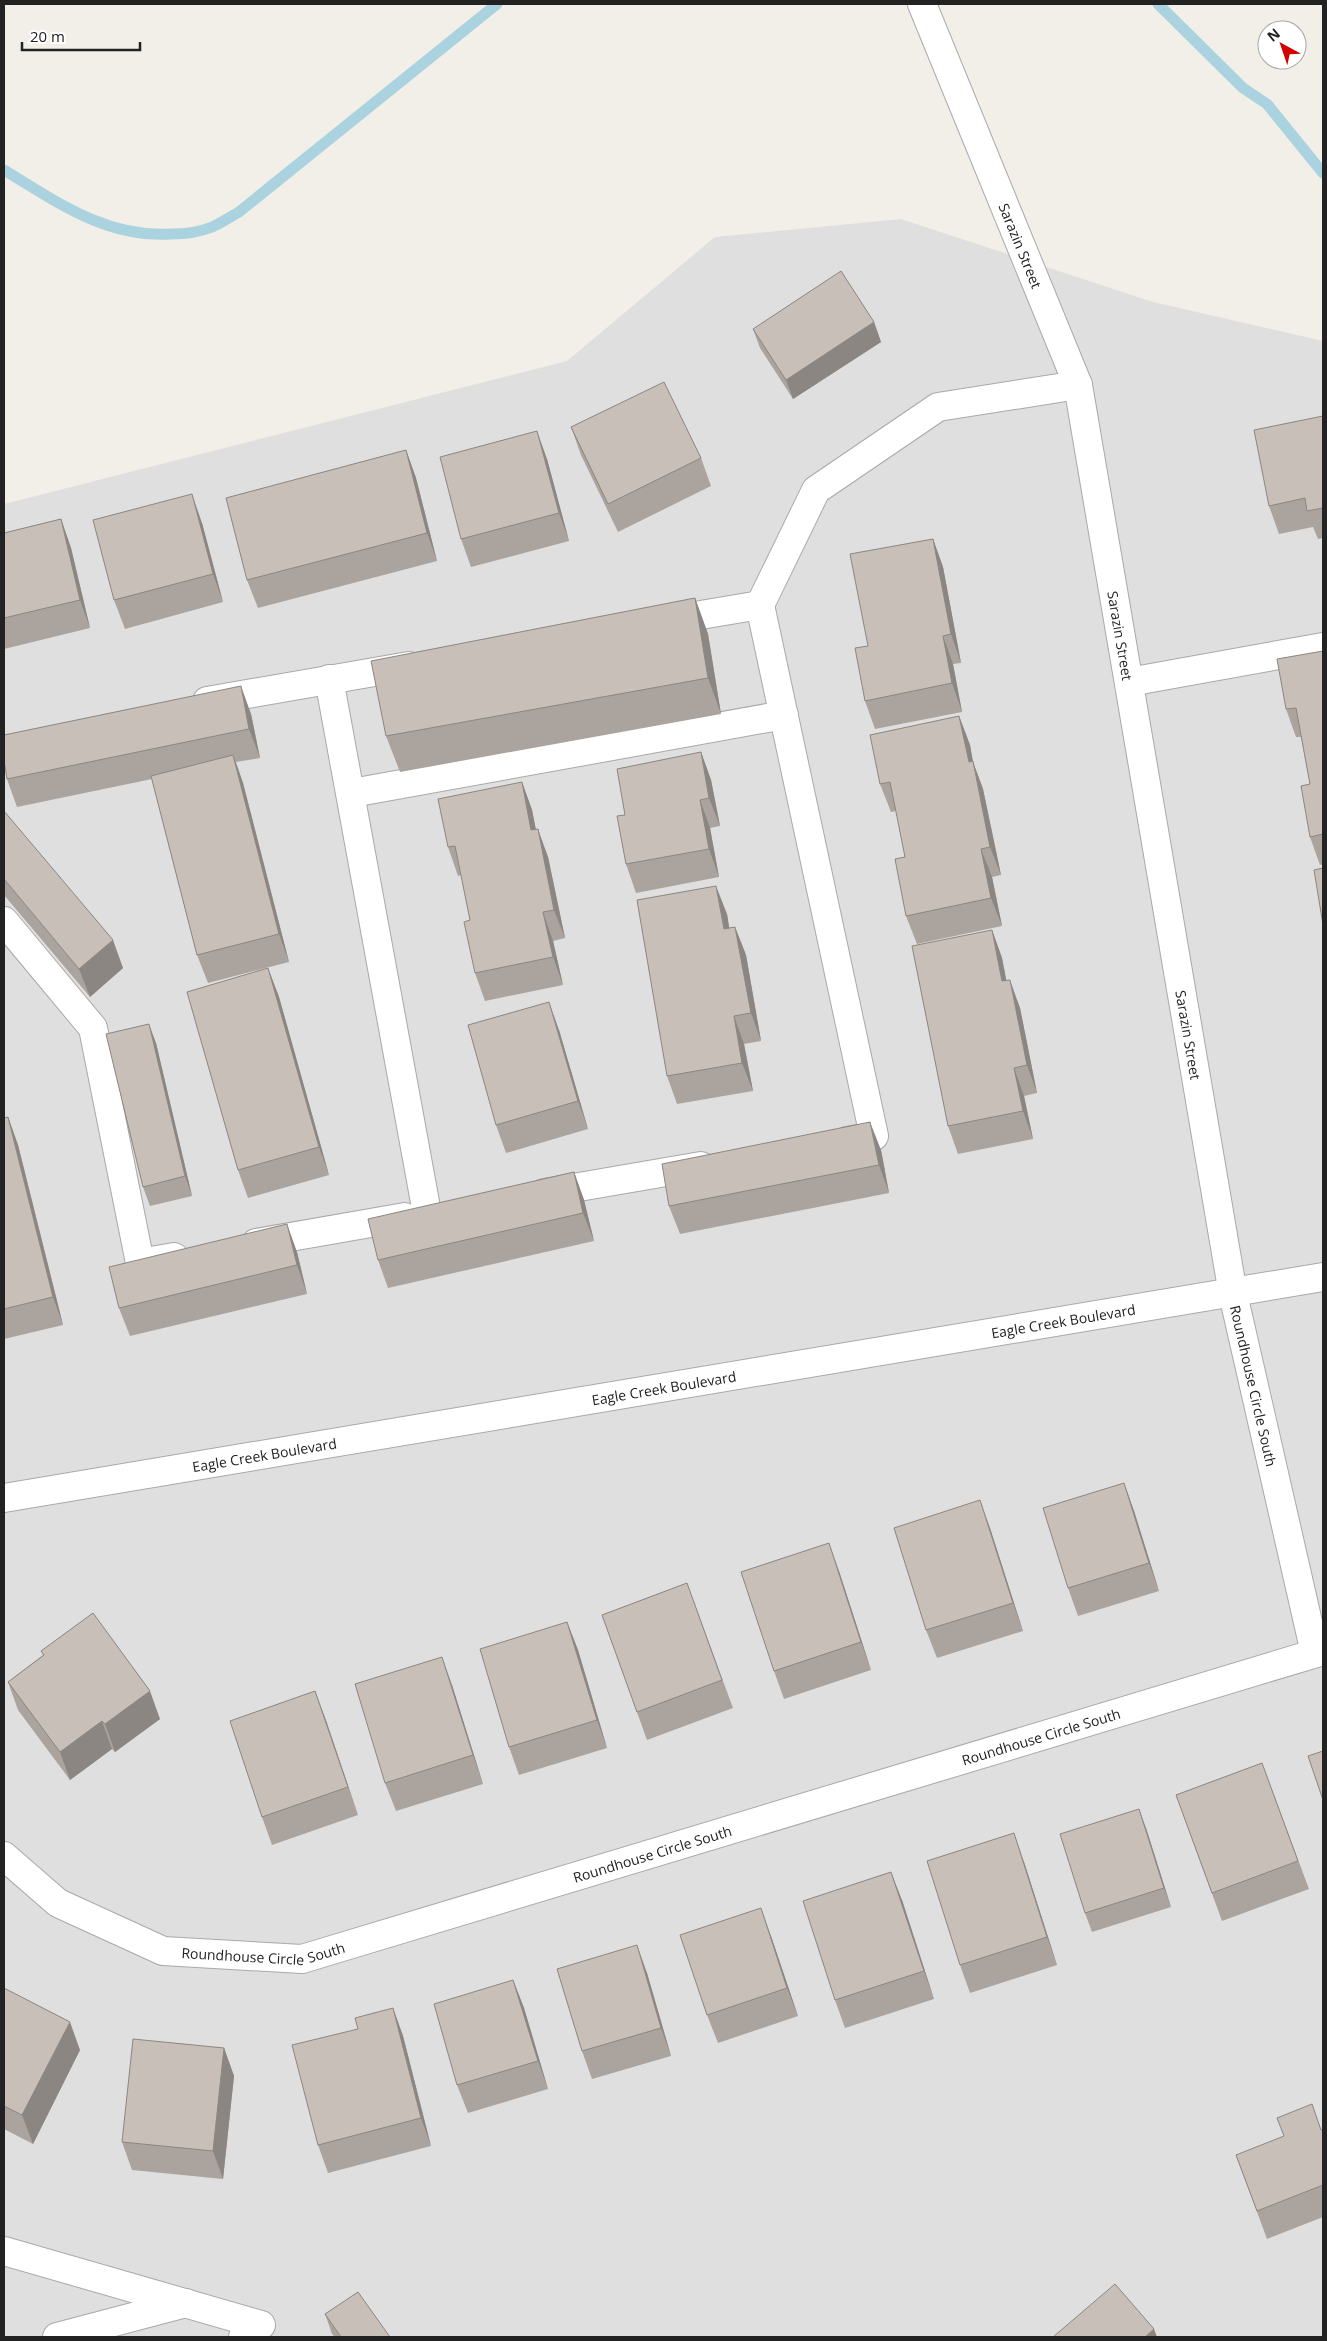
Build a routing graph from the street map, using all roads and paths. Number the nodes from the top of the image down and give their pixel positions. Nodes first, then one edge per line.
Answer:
1 (922, 4) edge
2 (1078, 385) junction
3 (760, 604) junction
4 (642, 625) edge
5 (1323, 647) edge
6 (437, 661) edge
7 (329, 679) junction
8 (1129, 682) junction
9 (186, 704) edge
10 (784, 715) junction
11 (352, 793) junction
12 (4, 921) edge
13 (826, 1145) edge
14 (728, 1161) edge
15 (524, 1197) edge
16 (456, 1208) edge
17 (427, 1214) junction
18 (236, 1247) edge
19 (198, 1253) edge
20 (1323, 1277) edge
21 (1233, 1294) junction
22 (4, 1498) edge
23 (1319, 1652) edge
24 (4, 1856) edge
25 (4, 2251) edge
26 (186, 2303) junction
27 (57, 2337) edge
28 (243, 2337) edge

1 - 2 street, Sarazin Street
2 - 3 street
2 - 8 street, Sarazin Street
3 - 4 street
3 - 10 street
5 - 8 street
6 - 7 street
7 - 9 street
7 - 11 street
8 - 21 street, Sarazin Street
10 - 11 street
10 - 13 street
11 - 17 street
12 - 19 street
14 - 15 street
16 - 17 street
17 - 18 street
20 - 21 street, Eagle Creek Boulevard
21 - 22 street, Eagle Creek Boulevard
21 - 23 street, Roundhouse Circle South
23 - 24 street, Roundhouse Circle South
25 - 26 street
26 - 27 street
26 - 28 street

